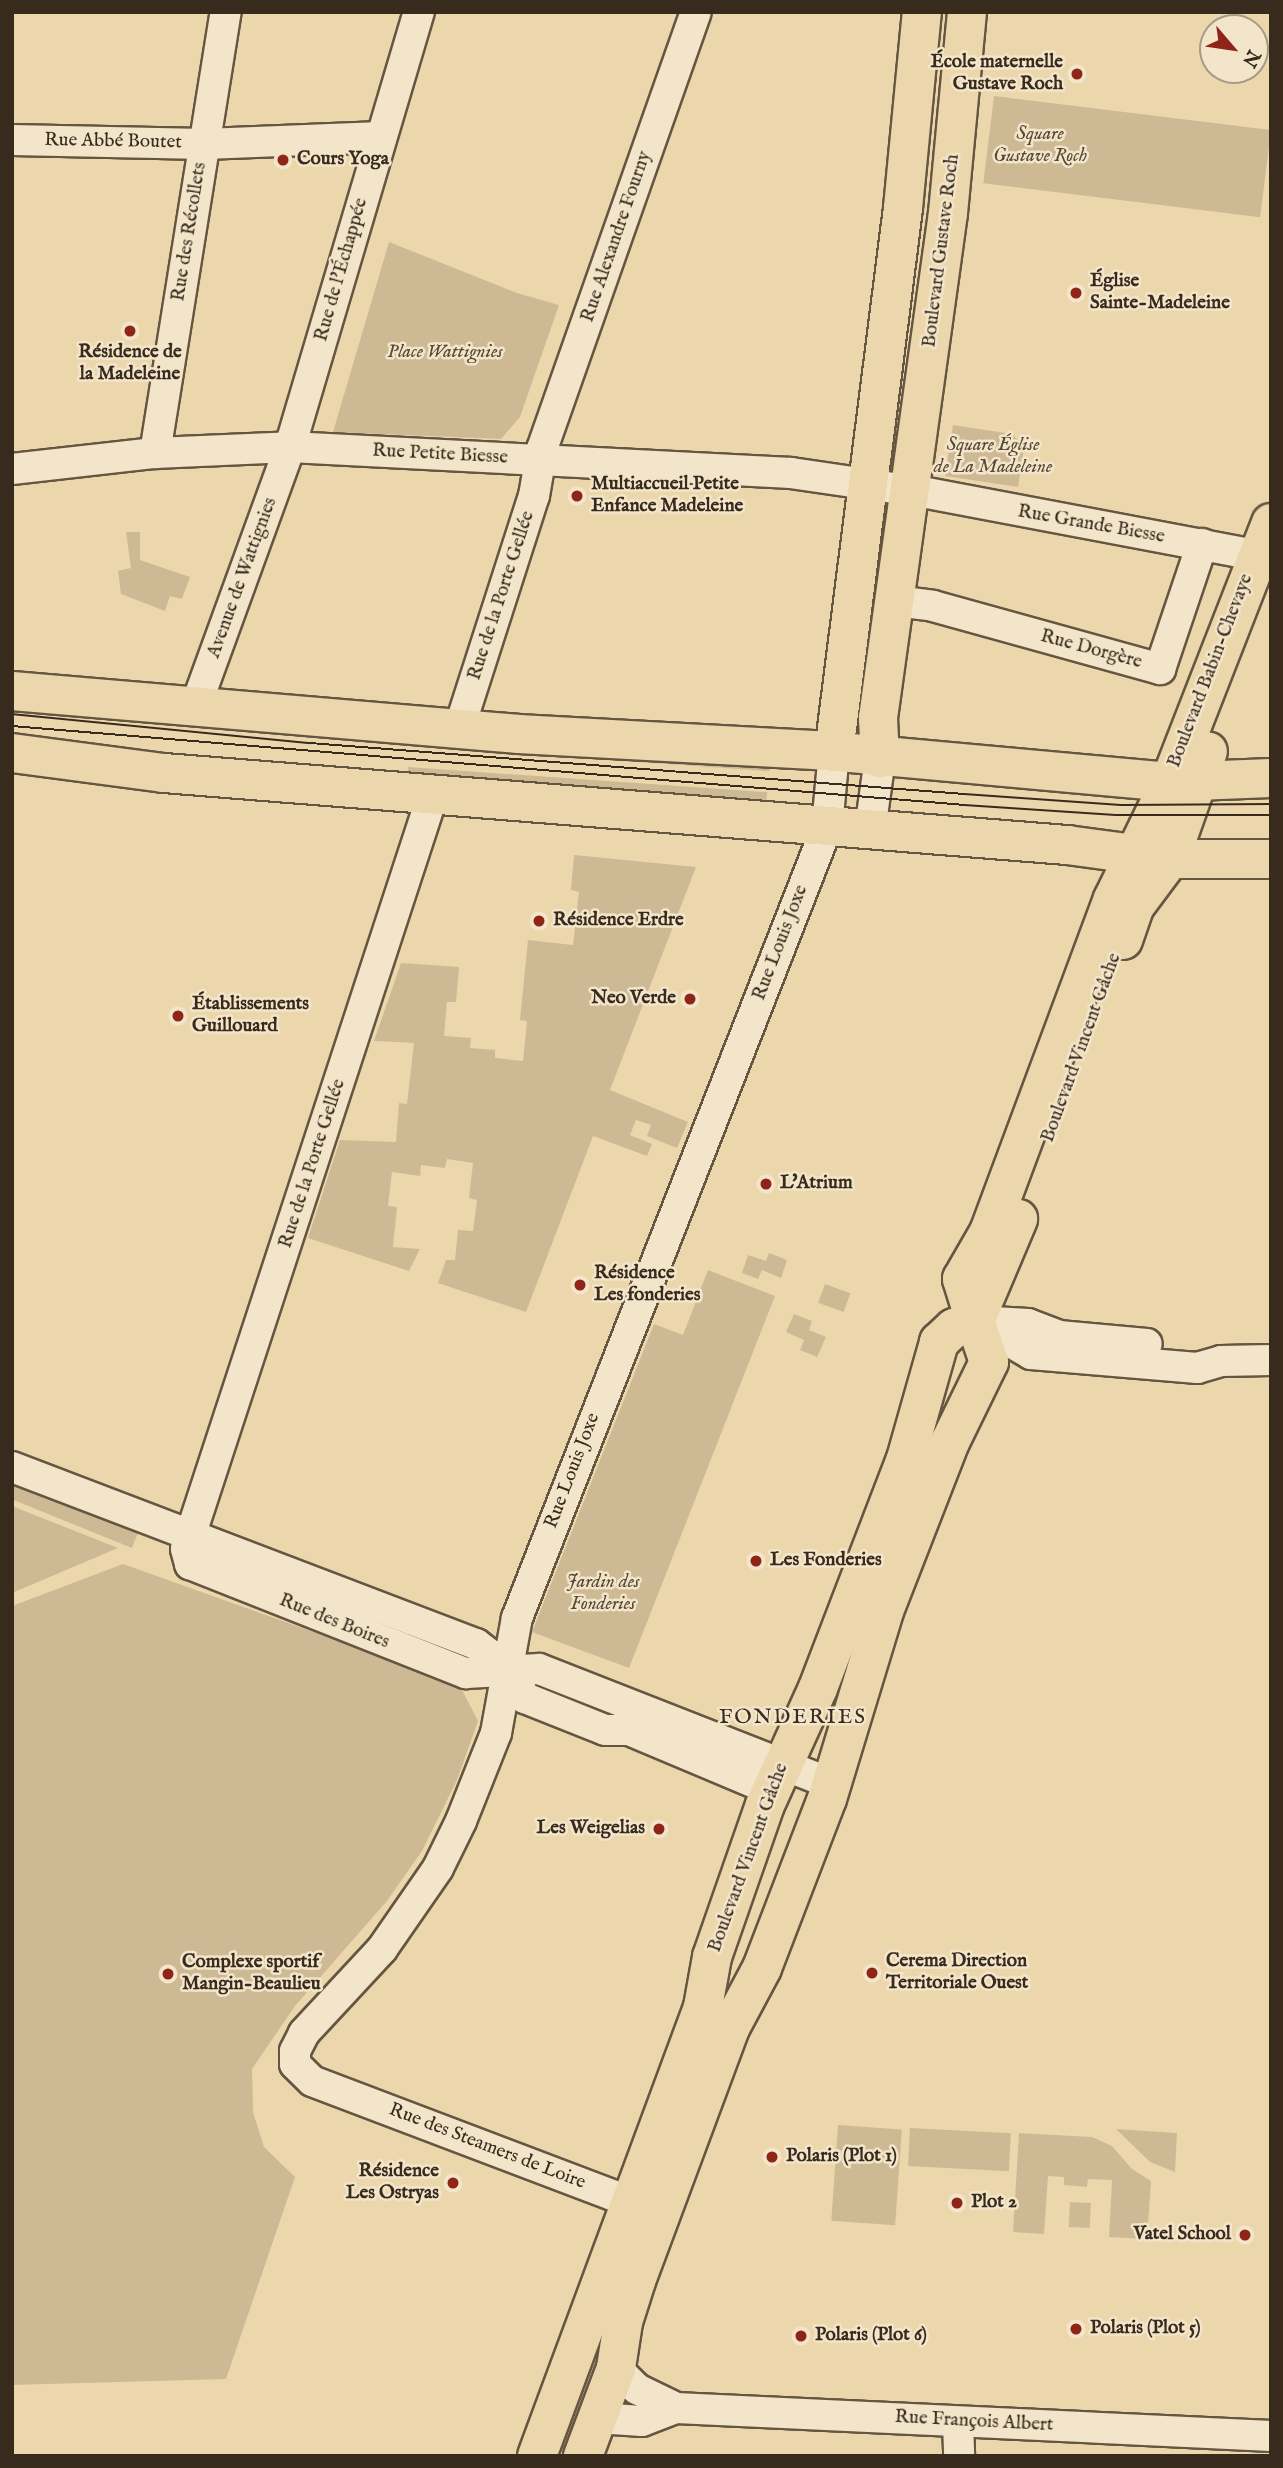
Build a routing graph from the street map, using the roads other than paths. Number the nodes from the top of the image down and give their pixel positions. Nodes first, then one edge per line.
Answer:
1 (226, 12) edge
2 (419, 12) edge
3 (695, 12) edge
4 (922, 12) edge
5 (967, 12) edge
6 (381, 137) junction
7 (12, 140) edge
8 (205, 144) junction
9 (897, 249) junction
10 (942, 253) junction
11 (290, 447) junction
12 (155, 453) junction
13 (540, 461) junction
14 (12, 469) edge
15 (867, 484) junction
16 (911, 490) junction
17 (1202, 544) junction
18 (1267, 555) edge
19 (895, 601) junction
20 (12, 691) edge
21 (195, 708) junction
22 (459, 729) junction
23 (834, 752) junction
24 (12, 754) edge
25 (880, 758) junction
26 (1271, 778) edge
27 (1184, 781) junction
28 (433, 794) junction
29 (827, 827) junction
30 (870, 830) junction
31 (1151, 857) junction
32 (1271, 859) edge
33 (975, 1321) junction
34 (1271, 1360) edge
35 (12, 1466) edge
36 (191, 1534) junction
37 (510, 1670) junction
38 (777, 1776) junction
39 (832, 1784) junction
40 (312, 2081) joint
41 (646, 2208) junction
42 (616, 2368) junction
43 (676, 2408) junction
44 (597, 2418) junction
45 (958, 2422) junction
46 (1271, 2436) edge
47 (537, 2456) edge
48 (583, 2456) edge
49 (959, 2456) edge

1 - 8 street, Rue des Récollets
2 - 6 street, Rue de l'Échappée
3 - 13 street, Rue Alexandre Fourny
4 - 9 main road
5 - 10 main road, Boulevard Gustave Roch
6 - 8 street, Rue Abbé Boutet
6 - 11 street, Rue de l'Échappée
7 - 8 street, Rue Abbé Boutet
8 - 12 street, Rue des Récollets
9 - 10 main road
9 - 15 main road
10 - 16 main road, Boulevard Gustave Roch
11 - 12 street, Rue Petite Biesse
11 - 13 street, Rue Petite Biesse
11 - 21 street, Avenue de Wattignies
12 - 14 street, Rue Petite Biesse
13 - 15 street, Rue Petite Biesse
13 - 22 street, Rue de la Porte Gellée
15 - 16 street
15 - 23 main road
16 - 17 street, Rue Grande Biesse
16 - 19 main road, Boulevard Gustave Roch
17 - 18 street, Rue Grande Biesse
17 - 19 street, Rue Dorgère
18 - 27 main road, Boulevard Babin-Chevaye
19 - 25 main road, Boulevard Gustave Roch
20 - 21 main road
21 - 22 main road
22 - 23 main road
23 - 25 main road
23 - 29 street, Rue Louis Joxe
24 - 28 main road
25 - 27 main road
25 - 30 street
26 - 27 main road
27 - 31 main road, Boulevard Vincent Gâche
28 - 29 main road
28 - 36 street, Rue de la Porte Gellée
29 - 30 main road
29 - 37 street, Rue Louis Joxe
30 - 31 main road
31 - 32 main road
31 - 33 main road, Boulevard Vincent Gâche
33 - 34 street
33 - 38 main road, Boulevard Vincent Gâche
33 - 39 main road, Boulevard Vincent Gâche
35 - 36 street
36 - 37 street, Rue des Boires
37 - 38 street, Rue des Boires
37 - 40 street, Rue Louis Joxe
38 - 39 street, Rue des Boires
38 - 41 main road, Boulevard Vincent Gâche
39 - 41 main road, Boulevard Vincent Gâche
40 - 41 street, Rue des Steamers de Loire
41 - 42 main road, Boulevard Vincent Gâche
41 - 47 main road, Boulevard Vincent Gâche
42 - 43 street, Rue François Albert
42 - 44 main road, Boulevard Vincent Gâche
43 - 44 street, Rue François Albert
43 - 45 street, Rue François Albert
44 - 48 main road, Boulevard Vincent Gâche
45 - 46 street, Rue François Albert
45 - 49 street

